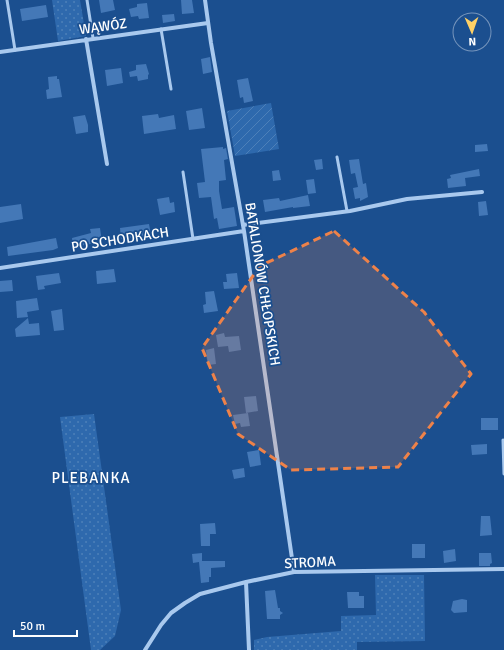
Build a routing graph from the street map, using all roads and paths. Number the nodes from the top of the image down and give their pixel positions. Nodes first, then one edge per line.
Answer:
1 (6, 0) edge
2 (87, 0) edge
3 (205, 0) edge
4 (208, 23) junction
5 (161, 29) junction
6 (93, 38) junction
7 (86, 39) junction
8 (15, 50) junction
9 (0, 52) edge
10 (171, 89) dead end
11 (337, 157) dead end
12 (107, 164) dead end
13 (183, 172) dead end
14 (482, 192) dead end
15 (346, 211) junction
16 (243, 225) junction
17 (244, 231) junction
18 (193, 239) junction
19 (0, 268) edge
20 (502, 440) dead end
21 (504, 474) edge
22 (504, 569) edge
23 (294, 572) junction
24 (246, 582) junction
25 (145, 650) edge
26 (249, 650) edge

1 - 8 lane
2 - 6 lane
3 - 4 street, BATALIONÓW CHŁOPSKICH
4 - 5 street, WĄWÓZ
4 - 16 street, BATALIONÓW CHŁOPSKICH
5 - 6 street, WĄWÓZ
5 - 10 lane
6 - 7 street, WĄWÓZ
7 - 8 street, WĄWÓZ
7 - 12 street
8 - 9 street, WĄWÓZ
11 - 15 lane
13 - 18 lane
14 - 15 street
15 - 16 street
16 - 17 street, BATALIONÓW CHŁOPSKICH
17 - 18 street, PO SCHODKACH
17 - 23 street, BATALIONÓW CHŁOPSKICH
18 - 19 street, PO SCHODKACH
20 - 21 lane
22 - 23 street, STROMA
23 - 24 street, STROMA
24 - 25 street, STROMA
24 - 26 street

